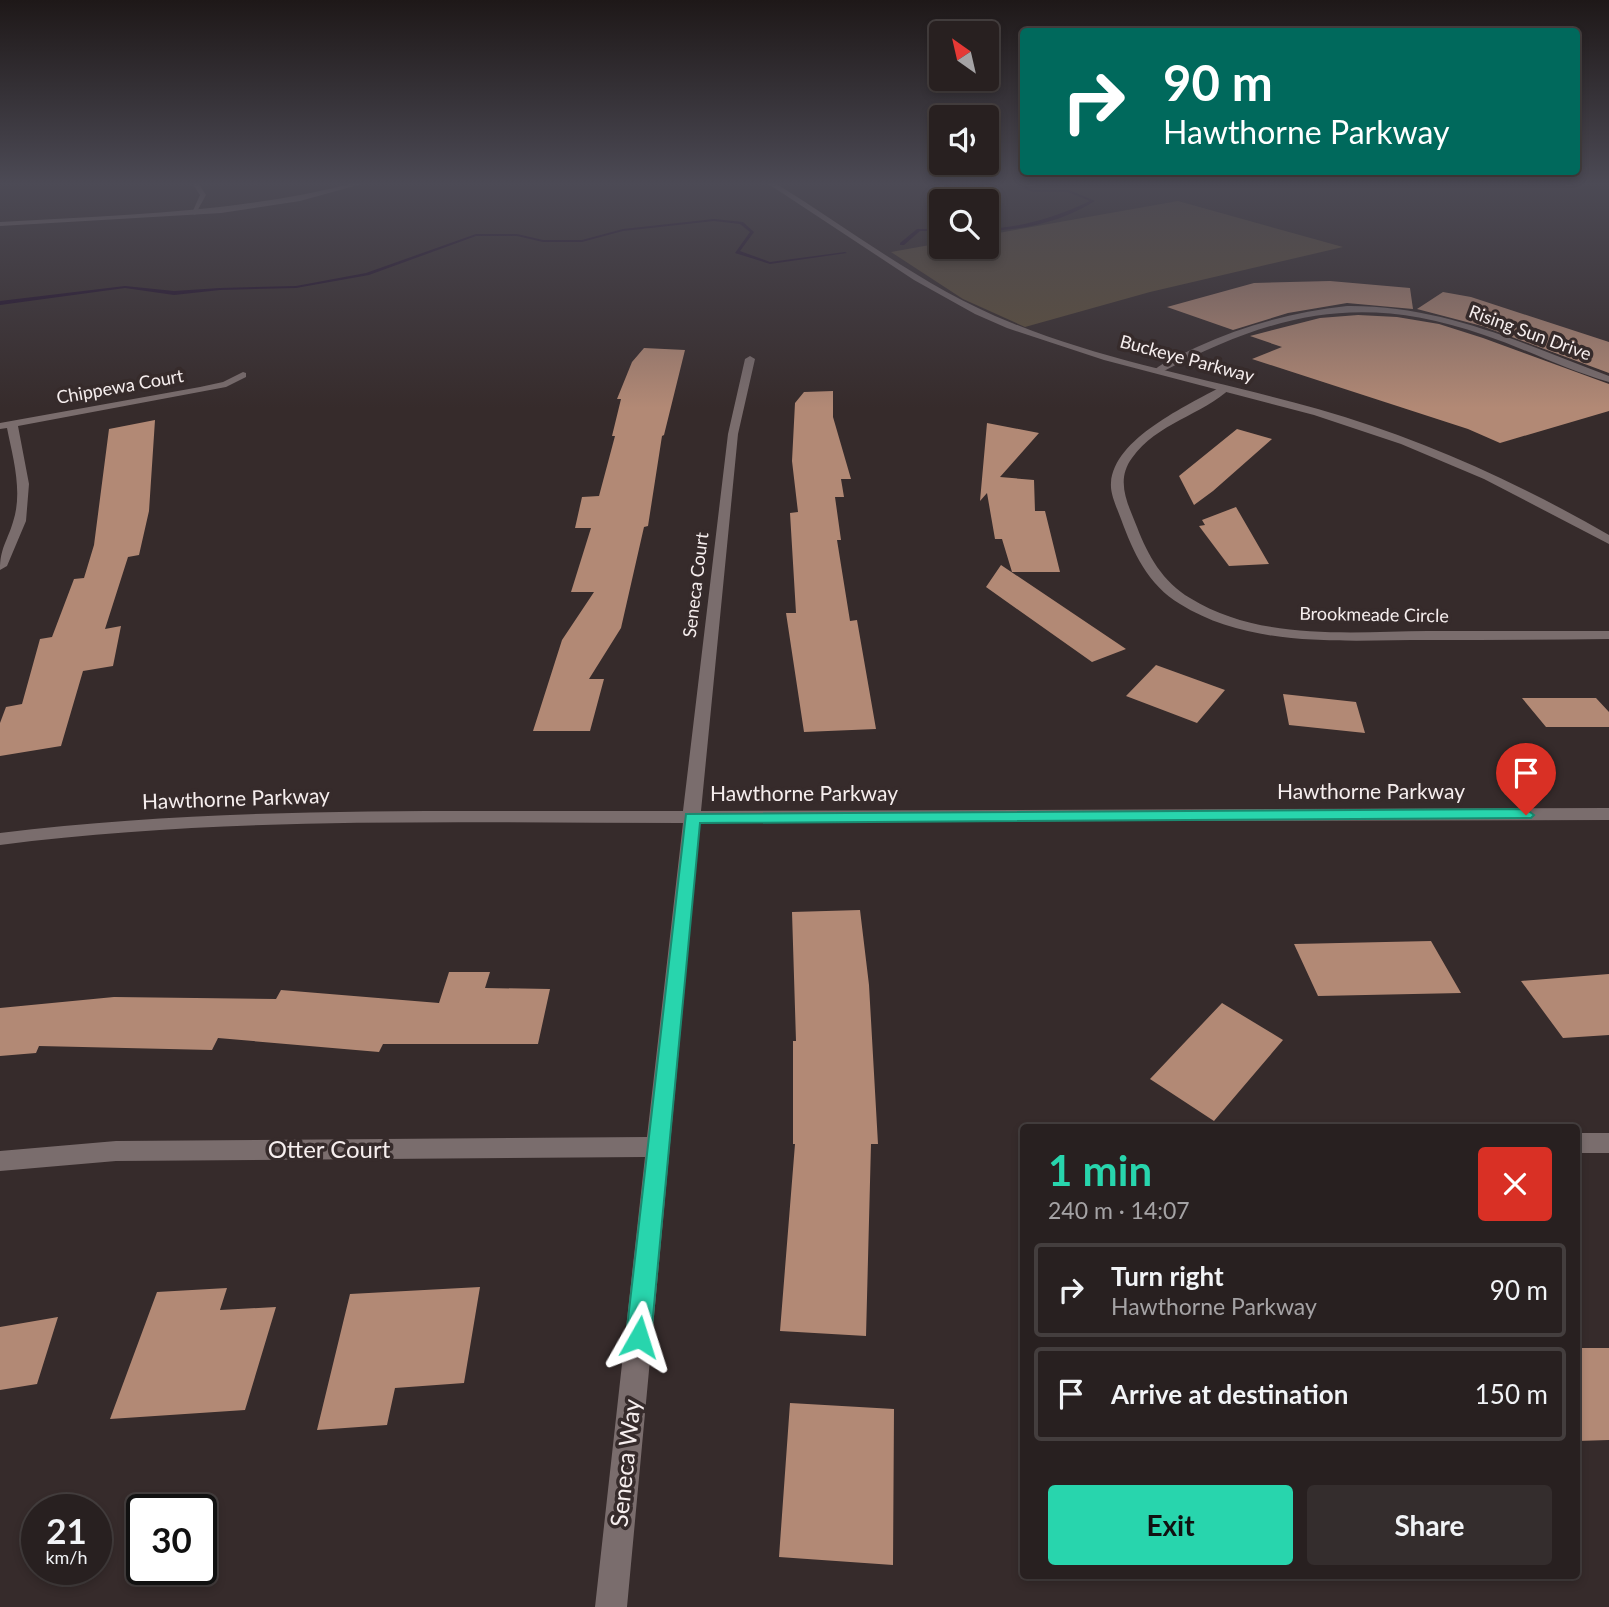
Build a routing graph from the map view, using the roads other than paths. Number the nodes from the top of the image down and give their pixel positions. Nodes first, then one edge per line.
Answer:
1 (885, 258) edge
2 (750, 359) dead end
3 (1159, 370) junction
4 (243, 375) dead end
5 (1609, 379) edge
6 (1226, 387) junction
7 (6, 425) edge
8 (1609, 540) edge
9 (0, 566) edge
10 (1609, 635) edge
11 (1609, 814) edge
12 (692, 817) junction
13 (0, 839) edge
14 (1580, 1143) edge
15 (1609, 1143) edge
16 (658, 1147) junction
17 (0, 1161) edge
18 (611, 1607) edge

1 - 3 street, Buckeye Parkway
2 - 12 street, Seneca Court
3 - 5 street, Rising Sun Drive
3 - 6 street, Buckeye Parkway
4 - 7 street, Chippewa Court
6 - 8 street, Buckeye Parkway
6 - 10 street, Brookmeade Circle
7 - 9 street
11 - 12 street, Hawthorne Parkway
12 - 13 street, Hawthorne Parkway
12 - 16 street, Seneca Way
14 - 15 street
16 - 17 street, Otter Court
16 - 18 street, Seneca Way

